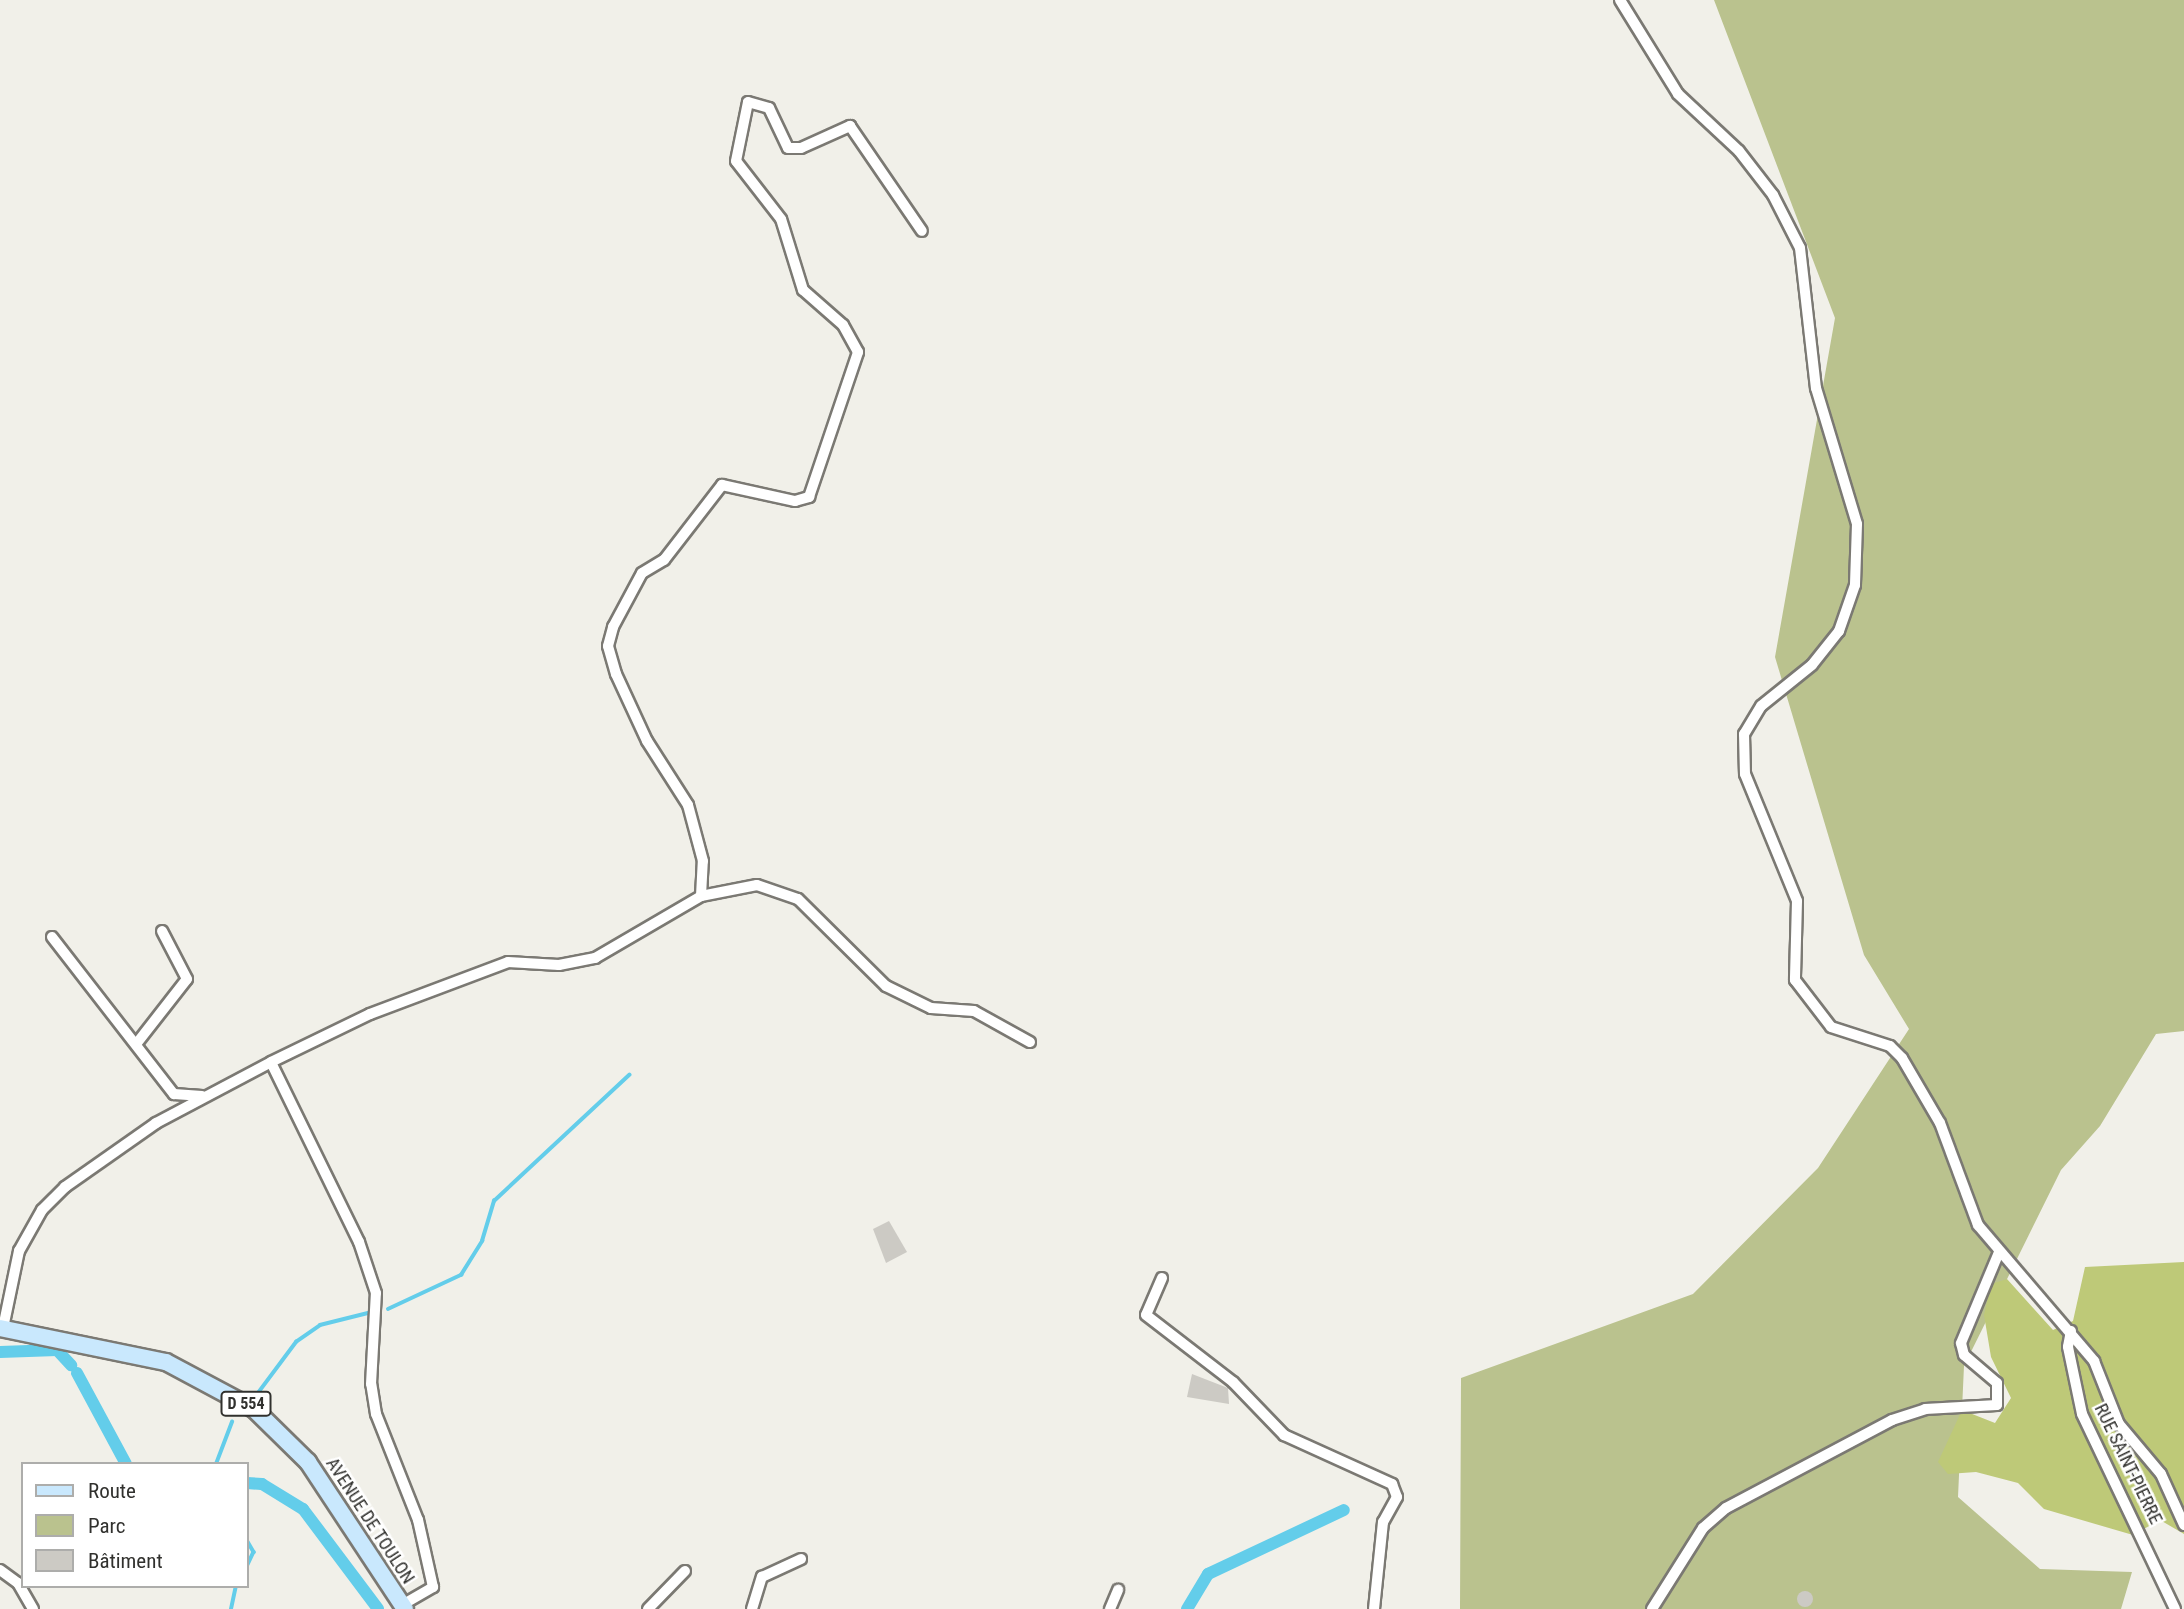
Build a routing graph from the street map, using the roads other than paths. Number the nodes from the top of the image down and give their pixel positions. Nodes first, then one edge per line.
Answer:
1 (1620, 0) edge
2 (922, 231) dead end
3 (701, 896) junction
4 (162, 931) dead end
5 (52, 937) dead end
6 (1030, 1042) dead end
7 (136, 1043) junction
8 (271, 1062) junction
9 (202, 1096) junction
10 (1999, 1252) junction
11 (1162, 1278) dead end
12 (2, 1328) edge
13 (2071, 1331) junction
14 (2184, 1525) edge
15 (801, 1559) dead end
16 (0, 1570) edge
17 (685, 1571) dead end
18 (21, 1587) edge
19 (22, 1588) edge
20 (1118, 1590) dead end
21 (403, 1607) edge
22 (33, 1609) edge
23 (648, 1609) edge
24 (752, 1609) edge
25 (1110, 1609) edge
26 (1374, 1609) edge
27 (1652, 1609) edge
28 (2175, 1609) edge

1 - 10 street
2 - 3 street
3 - 6 street
3 - 8 street
4 - 7 street
5 - 7 street
7 - 9 street
8 - 9 street
8 - 21 street
9 - 12 street
10 - 13 street
10 - 27 street
11 - 26 street
12 - 21 main road, AVENUE DE TOULON / D 554
13 - 14 street
13 - 28 street, RUE SAINT-PIERRE
15 - 24 street
16 - 18 street
17 - 23 street
19 - 22 street
20 - 25 street

